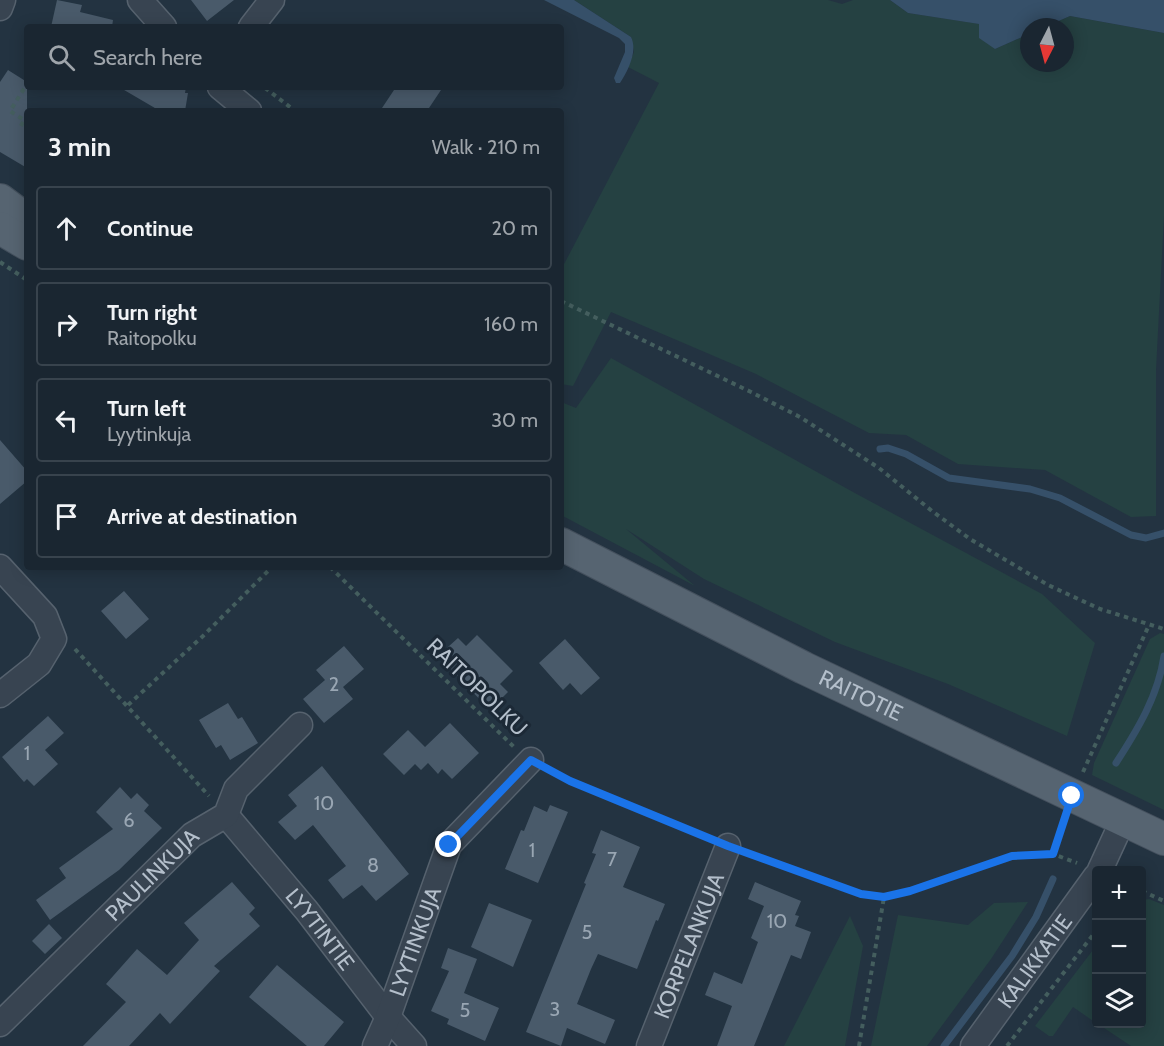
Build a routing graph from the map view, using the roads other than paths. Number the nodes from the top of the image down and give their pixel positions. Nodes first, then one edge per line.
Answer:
1 (3, 0) edge
2 (140, 0) edge
3 (272, 0) edge
4 (0, 8) edge
5 (161, 24) edge
6 (252, 24) edge
7 (224, 90) edge
8 (245, 108) edge
9 (0, 200) edge
10 (24, 218) edge
11 (0, 228) edge
12 (24, 242) edge
13 (564, 546) edge
14 (0, 567) edge
15 (0, 695) edge
16 (300, 725) dead end
17 (531, 760) road end
18 (226, 815) junction
19 (1123, 820) junction
20 (1164, 839) edge
21 (728, 846) road end
22 (1097, 866) edge
23 (1092, 874) edge
24 (388, 1017) junction
25 (0, 1024) edge
26 (375, 1046) edge
27 (414, 1046) edge
28 (649, 1046) edge
29 (973, 1046) edge

1 - 4 street
2 - 5 street
3 - 6 street
7 - 8 street
9 - 10 main road
11 - 12 main road
13 - 19 main road, RAITOTIE
14 - 15 street
16 - 18 street
17 - 24 street, LYYTINKUJA
18 - 24 street, LYYTINTIE
18 - 25 street, PAULINKUJA
19 - 20 main road, RAITOTIE
19 - 22 street, KALIKKATIE
21 - 28 street, KORPELANKUJA
23 - 29 street, KALIKKATIE
24 - 26 street, LYYTINKUJA
24 - 27 street, LYYTINTIE

